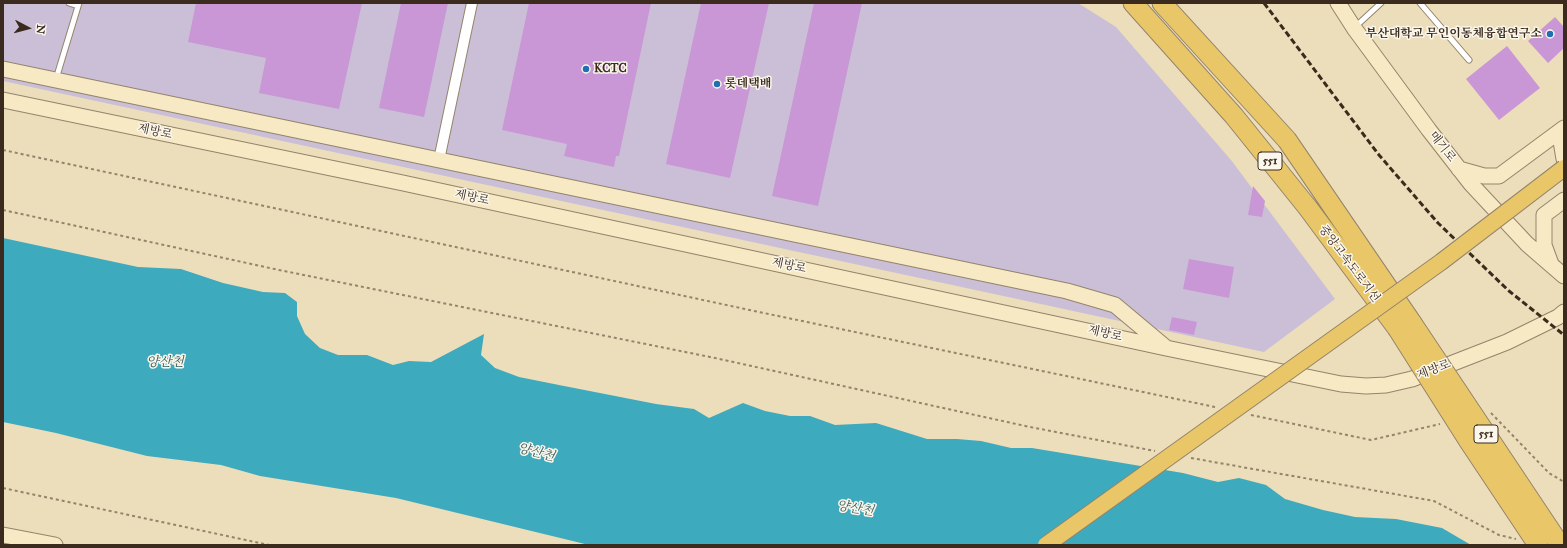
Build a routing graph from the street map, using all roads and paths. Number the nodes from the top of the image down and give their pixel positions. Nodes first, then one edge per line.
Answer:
1 (69, 3) edge
2 (472, 3) edge
3 (1133, 3) edge
4 (1162, 3) edge
5 (1338, 3) edge
6 (1381, 3) edge
7 (1420, 3) edge
8 (79, 5) edge
9 (1354, 28) junction
10 (1469, 60) dead end
11 (3, 69) edge
12 (56, 80) junction
13 (3, 100) edge
14 (1564, 128) edge
15 (1564, 134) edge
16 (3, 150) edge
17 (1564, 159) edge
18 (439, 160) junction
19 (1564, 168) edge
20 (1459, 169) junction
21 (1564, 200) edge
22 (3, 210) edge
23 (1551, 265) junction
24 (1564, 276) edge
25 (1564, 312) edge
26 (1405, 326) junction
27 (1166, 348) junction
28 (1216, 407) dead end
29 (1490, 411) dead end
30 (1247, 414) dead end
31 (1495, 417) junction
32 (1488, 418) dead end
33 (1445, 423) dead end
34 (1156, 451) dead end
35 (1187, 457) dead end
36 (1564, 482) edge
37 (3, 488) edge
38 (3, 535) edge
39 (1530, 542) edge
40 (55, 545) edge
41 (269, 545) edge
42 (1046, 545) edge
43 (1560, 545) edge

1 - 8 lane
2 - 18 street
3 - 26 highway, 중앙고속도로지선 / 551
4 - 26 highway, 중앙고속도로지선 / 551
5 - 9 street, 메기로
6 - 9 lane
7 - 10 lane
8 - 12 lane
9 - 20 street, 메기로
11 - 12 street
12 - 18 street
13 - 27 street, 제방로
14 - 20 street
15 - 17 street
16 - 28 path
18 - 27 street
19 - 42 main road, bridge
20 - 23 street, 메기로
21 - 23 street
22 - 34 path
23 - 24 street, 메기로
25 - 27 street, 제방로
26 - 39 highway, 중앙고속도로지선 / 551, bridge
26 - 43 highway, 중앙고속도로지선 / 551, bridge
29 - 31 path
30 - 33 path
31 - 32 path
31 - 36 path
35 - 39 path
37 - 41 path
38 - 40 street

